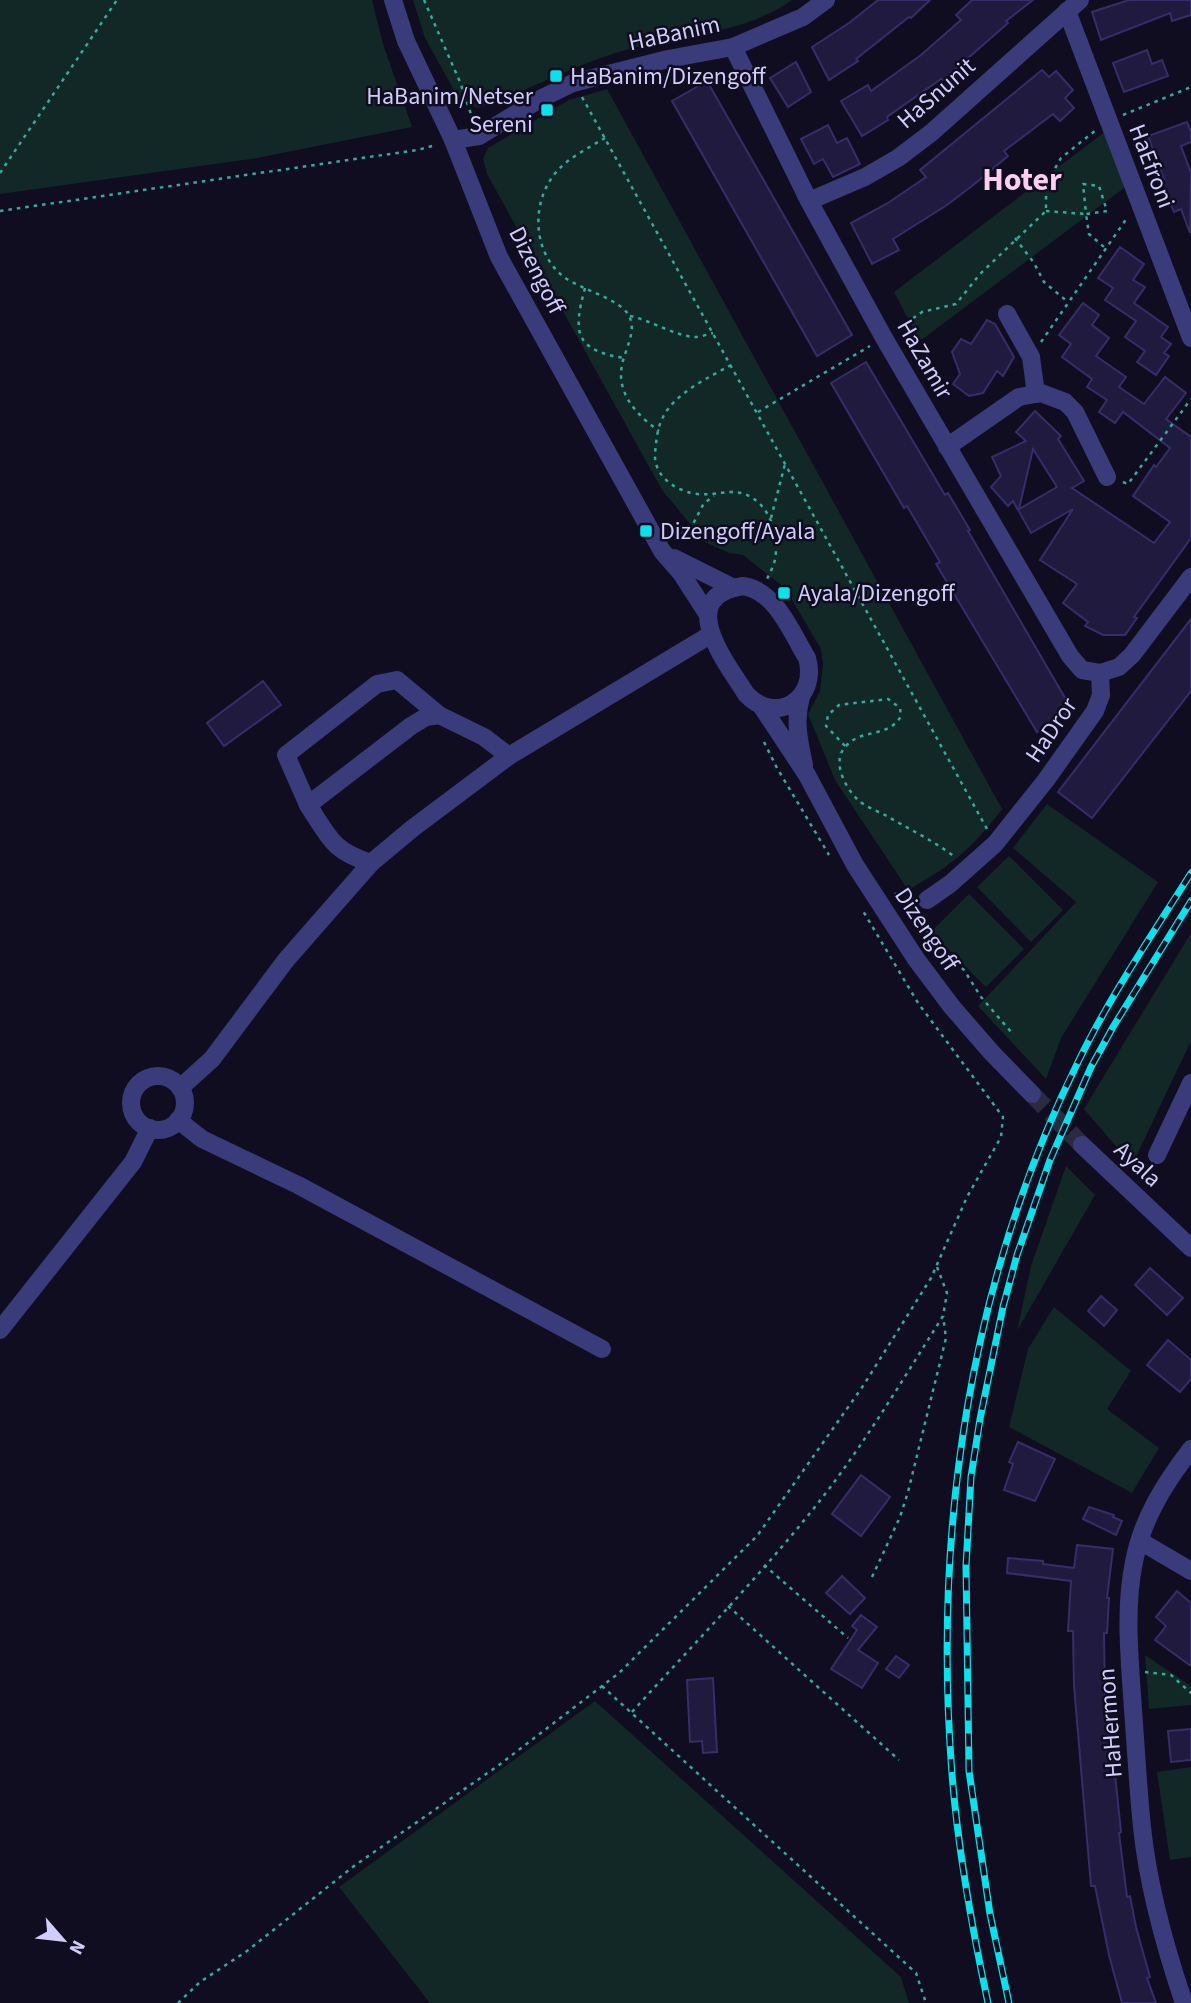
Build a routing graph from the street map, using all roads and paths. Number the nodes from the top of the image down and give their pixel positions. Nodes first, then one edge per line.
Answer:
1 (117, 0) edge
2 (393, 0) edge
3 (424, 0) edge
4 (826, 0) edge
5 (1073, 5) edge
6 (733, 47) junction
7 (573, 83) junction
8 (1191, 87) edge
9 (1108, 120) junction
10 (479, 136) junction
11 (605, 138) junction
12 (453, 140) junction
13 (0, 173) edge
14 (809, 201) junction
15 (1139, 201) junction
16 (0, 211) edge
17 (1046, 211) junction
18 (1086, 214) junction
19 (1015, 239) junction
20 (1106, 248) junction
21 (585, 288) junction
22 (1069, 302) junction
23 (1007, 314) dead end
24 (630, 316) junction
25 (713, 333) junction
26 (884, 338) junction
27 (1191, 338) edge
28 (1031, 357) junction
29 (624, 358) junction
30 (731, 365) junction
31 (1036, 394) junction
32 (1191, 400) edge
33 (757, 412) junction
34 (659, 431) junction
35 (947, 447) junction
36 (785, 463) junction
37 (1107, 477) joint
38 (717, 495) junction
39 (771, 518) junction
40 (662, 551) junction
41 (1191, 577) edge
42 (734, 588) junction
43 (762, 592) junction
44 (708, 615) junction
45 (710, 635) junction
46 (1100, 673) junction
47 (801, 697) junction
48 (762, 706) junction
49 (439, 715) junction
50 (845, 746) junction
51 (509, 756) junction
52 (807, 775) junction
53 (308, 805) junction
54 (995, 844) junction
55 (371, 863) junction
56 (968, 869) junction
57 (890, 886) dead end
58 (927, 900) junction
59 (1012, 1033) dead end
60 (1191, 1083) edge
61 (180, 1088) junction
62 (1032, 1094) tunnel mouth
63 (1003, 1117) dead end
64 (178, 1120) junction
65 (149, 1128) junction
66 (1082, 1145) tunnel mouth
67 (1157, 1155) dead end
68 (1191, 1248) edge
69 (937, 1266) junction
70 (943, 1316) junction
71 (0, 1330) edge
72 (601, 1349) dead end
73 (1191, 1449) edge
74 (1140, 1541) junction
75 (764, 1565) junction
76 (1190, 1567) edge
77 (872, 1577) dead end
78 (728, 1606) junction
79 (848, 1638) dead end
80 (1130, 1671) junction
81 (603, 1686) junction
82 (1191, 1693) edge
83 (632, 1712) junction
84 (899, 1760) dead end
85 (178, 2003) edge
86 (926, 2003) edge
87 (1184, 2003) edge

1 - 13 path
2 - 12 street, Dizengoff
3 - 10 path
4 - 6 street, HaBanim
5 - 9 street, HaEfroni
5 - 14 street, HaSnunit
6 - 7 street, HaBanim
6 - 14 street, HaZamir
7 - 10 street, HaBanim
7 - 11 path
8 - 9 path
9 - 15 street, HaEfroni
9 - 17 path
10 - 12 street, HaBanim
11 - 21 path
11 - 25 path
12 - 16 path
12 - 40 street, Dizengoff
14 - 26 street, HaZamir
15 - 20 path
15 - 27 street, HaEfroni
17 - 18 path
17 - 19 path
18 - 18 path
18 - 20 path
19 - 22 path
19 - 26 path
20 - 22 path
21 - 24 path
21 - 29 path
22 - 28 path
23 - 28 street
24 - 25 path
24 - 29 path
25 - 30 path
26 - 33 path
26 - 35 street, HaZamir
28 - 31 street
29 - 34 path
30 - 33 path
30 - 34 path
31 - 35 street
31 - 37 street
32 - 37 path
33 - 36 path
34 - 38 path
35 - 46 street, HaZamir
36 - 39 path
36 - 54 path
38 - 39 path
38 - 40 path
39 - 43 path
40 - 42 street
40 - 44 street, Dizengoff
41 - 46 street
42 - 43 street
42 - 44 street
43 - 47 street
44 - 45 street
45 - 48 street
45 - 51 street
46 - 54 street, HaDror
47 - 48 street
47 - 52 street, Dizengoff
48 - 52 street, Dizengoff
49 - 51 street
49 - 53 street
49 - 53 street
50 - 50 path
50 - 56 path
51 - 55 street
52 - 62 street, Dizengoff
53 - 55 street
54 - 56 street, HaDror
55 - 61 street
56 - 58 street, HaDror
57 - 58 path
58 - 59 path
60 - 67 street
61 - 64 street
61 - 65 street
63 - 69 path
64 - 65 street
64 - 72 street
65 - 71 street
66 - 68 street, Ayala
69 - 70 path
69 - 81 path
70 - 75 path
70 - 77 path
73 - 74 street, HaHermon
74 - 76 street
74 - 80 street, HaHermon
75 - 78 path
75 - 79 path
78 - 83 path
78 - 84 path
80 - 82 path
80 - 87 street, HaHermon
81 - 83 path
81 - 85 path
83 - 86 path

